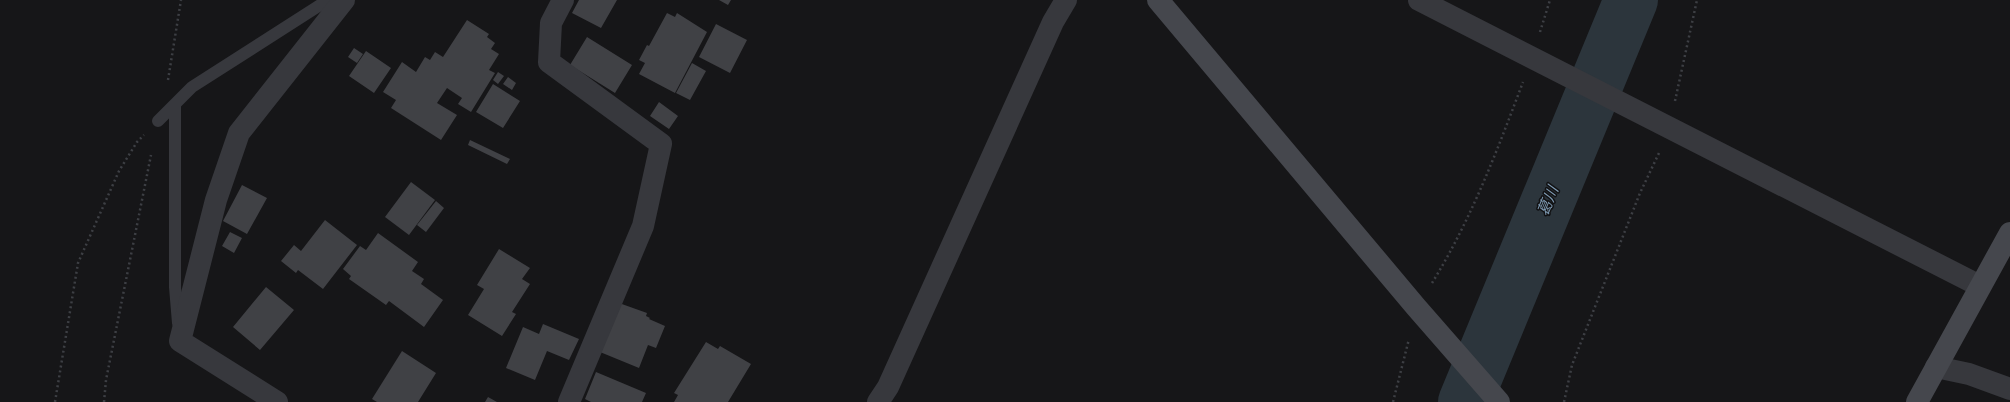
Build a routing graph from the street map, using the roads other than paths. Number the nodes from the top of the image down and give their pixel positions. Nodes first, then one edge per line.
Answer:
1 (328, 0) edge
2 (344, 0) edge
3 (563, 0) edge
4 (1066, 0) edge
5 (1158, 0) edge
6 (1418, 0) edge
7 (175, 104) junction
8 (158, 121) road end
9 (2010, 234) edge
10 (1980, 286) junction
11 (180, 340) junction
12 (1936, 367) junction
13 (2010, 389) edge
14 (277, 402) edge
15 (569, 402) edge
16 (878, 402) edge
17 (1499, 402) edge
18 (1917, 402) edge

1 - 7 lane
2 - 11 street
3 - 15 street
4 - 16 street
5 - 17 street
6 - 10 street
7 - 8 lane
7 - 11 lane
9 - 10 street
10 - 12 street
11 - 14 street
12 - 13 street
12 - 18 street

